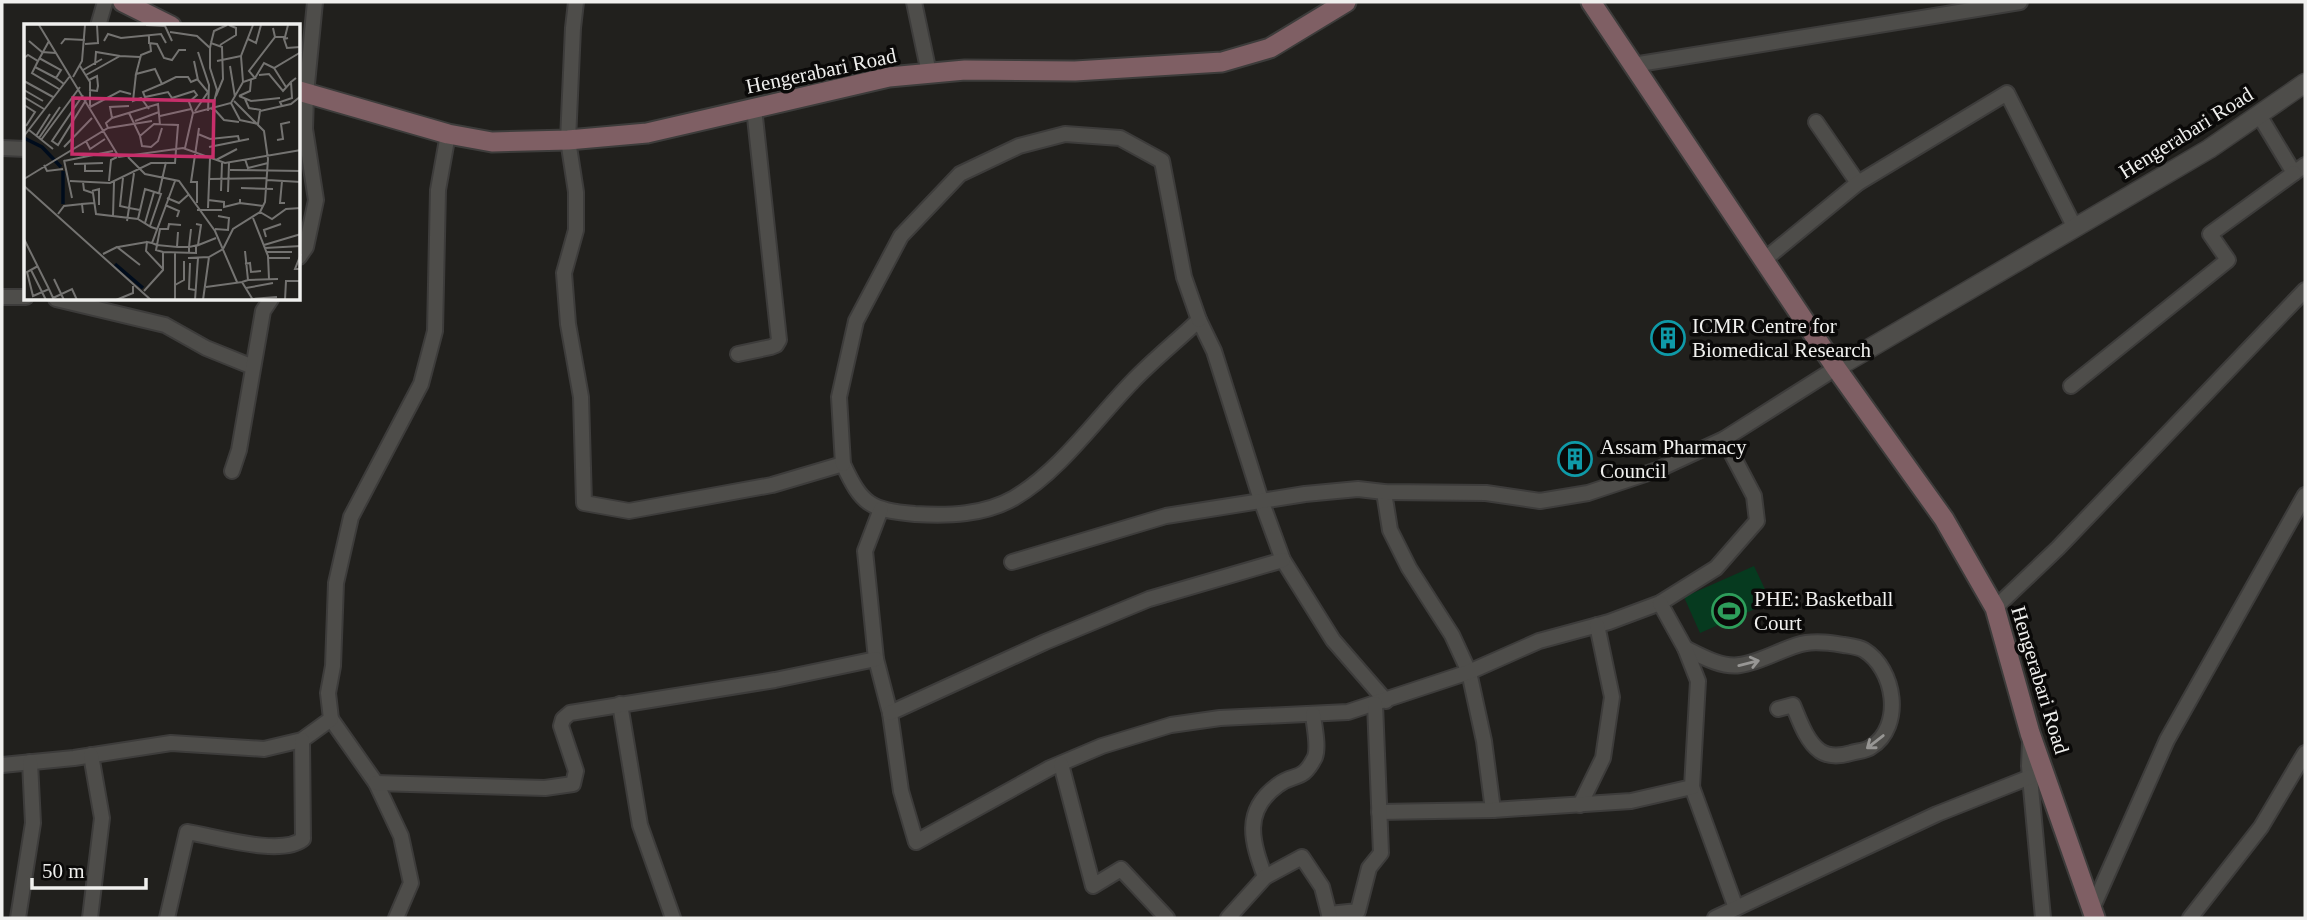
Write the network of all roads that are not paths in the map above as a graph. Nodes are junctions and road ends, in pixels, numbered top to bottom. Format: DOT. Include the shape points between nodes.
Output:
graph roads {
  1 [pos="105,2"];
  2 [pos="123,2"];
  3 [pos="315,2"];
  4 [pos="576,2"];
  5 [pos="914,2"];
  6 [pos="1346,2"];
  7 [pos="1591,2"];
  8 [pos="2021,2"];
  9 [pos="99,24"];
  10 [pos="167,24"];
  11 [pos="1633,65"];
  12 [pos="929,73"];
  13 [pos="2305,83"];
  14 [pos="302,93"];
  15 [pos="754,108"];
  16 [pos="2259,115"];
  17 [pos="1816,122"];
  18 [pos="448,134"];
  19 [pos="568,140"];
  20 [pos="2,148"];
  21 [pos="24,149"];
  22 [pos="2300,169"];
  23 [pos="1858,183"];
  24 [pos="2075,228"];
  25 [pos="301,254"];
  26 [pos="1764,260"];
  27 [pos="2305,290"];
  28 [pos="2,297"];
  29 [pos="24,297"];
  30 [pos="270,301"];
  31 [pos="75,302"];
  32 [pos="1199,320"];
  33 [pos="738,354"];
  34 [pos="253,367"];
  35 [pos="1836,368"];
  36 [pos="2071,386"];
  37 [pos="1724,439"];
  38 [pos="843,464"];
  39 [pos="232,471"];
  40 [pos="1384,492"];
  41 [pos="2305,495"];
  42 [pos="1261,500"];
  43 [pos="881,509"];
  44 [pos="1283,560"];
  45 [pos="1012,562"];
  46 [pos="1660,603"];
  47 [pos="1995,608"];
  48 [pos="1597,625"];
  49 [pos="1685,648"];
  50 [pos="876,659"];
  51 [pos="1469,671"];
  52 [pos="1380,702"];
  53 [pos="620,704"];
  54 [pos="1778,709"];
  55 [pos="890,713"];
  56 [pos="1313,714"];
  57 [pos="331,719"];
  58 [pos="2030,733"];
  59 [pos="302,740"];
  60 [pos="2305,753"];
  61 [pos="91,755"];
  62 [pos="30,762"];
  63 [pos="1061,764"];
  64 [pos="2,765"];
  65 [pos="2030,777"];
  66 [pos="376,783"];
  67 [pos="1692,788"];
  68 [pos="1580,804"];
  69 [pos="1493,810"];
  70 [pos="1379,812"];
  71 [pos="1265,877"];
  72 [pos="1736,908"];
  73 [pos="2094,914"];
  74 [pos="1329,916"];
  75 [pos="18,918"];
  76 [pos="90,918"];
  77 [pos="167,918"];
  78 [pos="396,918"];
  79 [pos="673,918"];
  80 [pos="1167,918"];
  81 [pos="1228,918"];
  82 [pos="1715,918"];
  83 [pos="2043,918"];
  84 [pos="2189,918"];
  1 -- 9 [label="street"];
  2 -- 10 [label="main road"];
  3 -- 14 [label="street"];
  4 -- 19 [label="street"];
  5 -- 12 [label="street"];
  6 -- 12 [label="main road, Hengerabari Road" via="1270,48 1223,62"];
  7 -- 11 [label="main road, Hengerabari Road"];
  8 -- 11 [label="street"];
  11 -- 26 [label="main road, Hengerabari Road"];
  12 -- 15 [label="main road, Hengerabari Road" via="889,77"];
  13 -- 16 [label="street, Hengerabari Road"];
  14 -- 18 [label="main road, Hengerabari Road"];
  14 -- 25 [label="street" via="316,200"];
  15 -- 19 [label="main road, Hengerabari Road" via="647,133"];
  15 -- 33 [label="street" via="779,340 771,348"];
  16 -- 22 [label="street"];
  16 -- 24 [label="street, Hengerabari Road"];
  17 -- 23 [label="street"];
  18 -- 19 [label="main road, Hengerabari Road" via="492,142"];
  18 -- 57 [label="street" via="438,190 435,331 421,384 351,517 335,583 328,693"];
  19 -- 38 [label="street" via="576,230 564,273 581,397 584,503 629,511 772,485"];
  20 -- 21 [label="street"];
  22 -- 36 [label="street" via="2210,234 2228,260"];
  23 -- 24 [label="street" via="2007,93"];
  23 -- 26 [label="street"];
  24 -- 35 [label="street, Hengerabari Road"];
  26 -- 35 [label="main road, Hengerabari Road"];
  27 -- 47 [label="street"];
  28 -- 29 [label="street"];
  30 -- 34 [label="street" via="263,311"];
  31 -- 34 [label="street" via="165,325"];
  32 -- 38 [label="street" via="1184,277 1162,161 1120,138 1065,134 1019,146 960,174 901,236 856,321 839,397"];
  32 -- 42 [label="street" via="1214,351"];
  32 -- 43 [label="street" via="1044,474 1013,498 971,514"];
  34 -- 39 [label="street"];
  35 -- 37 [label="street"];
  35 -- 47 [label="main road, Hengerabari Road" via="1944,519"];
  37 -- 40 [label="street" via="1657,470 1588,493 1540,501 1486,493"];
  37 -- 46 [label="street" via="1754,496 1757,521 1716,568"];
  38 -- 43 [label="street" via="865,502"];
  40 -- 42 [label="street" via="1358,489"];
  40 -- 51 [label="street" via="1390,530"];
  41 -- 73 [label="street" via="2167,740"];
  42 -- 44 [label="street"];
  42 -- 45 [label="street" via="1167,516"];
  43 -- 50 [label="street" via="866,551"];
  44 -- 52 [label="street" via="1333,640"];
  44 -- 55 [label="street" via="1149,600"];
  46 -- 48 [label="street"];
  46 -- 49 [label="street"];
  47 -- 58 [label="main road, Hengerabari Road"];
  48 -- 51 [label="street" via="1539,641"];
  48 -- 68 [label="street" via="1612,697 1603,758"];
  49 -- 54 [label="street, one-way" via="1738,666 1803,643 1854,647 1865,650 1887,675 1892,694 1885,733 1871,748 1838,756 1820,751 1793,705"];
  49 -- 67 [label="street" via="1698,681"];
  50 -- 53 [label="street"];
  50 -- 55 [label="street"];
  51 -- 52 [label="street"];
  51 -- 69 [label="street"];
  52 -- 56 [label="street" via="1348,712"];
  52 -- 70 [label="street"];
  53 -- 66 [label="street" via="570,713 563,719 561,726 576,771 573,784 545,788"];
  53 -- 79 [label="street" via="640,825"];
  55 -- 63 [label="street" via="901,791 916,842"];
  56 -- 63 [label="street" via="1171,725"];
  56 -- 71 [label="street" via="1316,754 1303,775 1279,784 1263,799 1252,823 1253,844"];
  57 -- 59 [label="street"];
  57 -- 66 [label="street"];
  58 -- 65 [label="street"];
  58 -- 73 [label="main road, Hengerabari Road"];
  59 -- 61 [label="street" via="264,749 170,743"];
  59 -- 77 [label="street" via="303,839 284,846 187,832"];
  60 -- 84 [label="street" via="2261,827"];
  61 -- 62 [label="street"];
  61 -- 76 [label="street" via="102,818"];
  62 -- 64 [label="street"];
  62 -- 75 [label="street" via="33,823"];
  63 -- 80 [label="street" via="1093,886 1121,869"];
  65 -- 72 [label="street" via="1937,814"];
  65 -- 83 [label="street"];
  66 -- 78 [label="street" via="401,836 411,883"];
  67 -- 68 [label="street" via="1631,801"];
  67 -- 72 [label="street"];
  68 -- 69 [label="street"];
  69 -- 70 [label="street"];
  70 -- 74 [label="street" via="1381,853 1368,867 1358,911"];
  71 -- 74 [label="street" via="1302,857 1322,887"];
  71 -- 81 [label="street"];
  72 -- 82 [label="street"];
}
